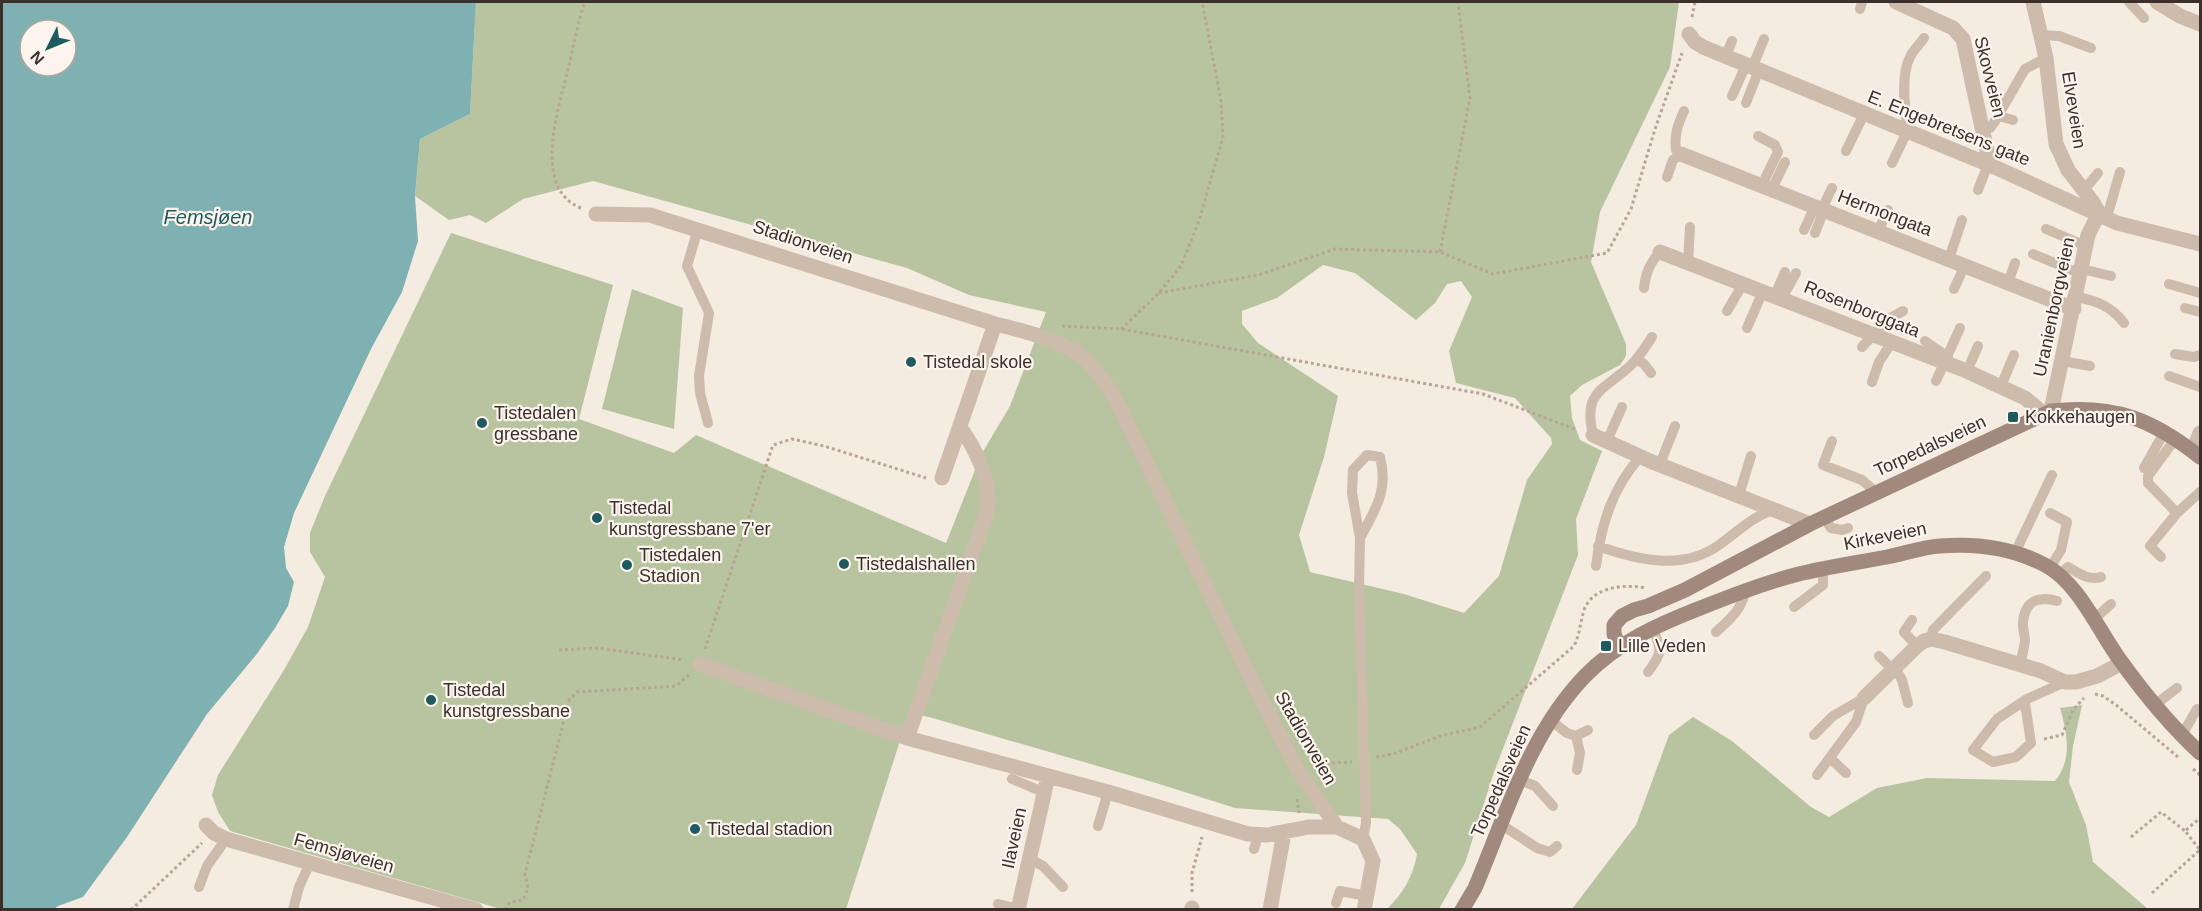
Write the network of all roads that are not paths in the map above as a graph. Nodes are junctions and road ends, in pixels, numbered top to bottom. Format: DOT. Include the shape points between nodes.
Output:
graph roads {
  1 [pos="1896,2"];
  2 [pos="2033,2"];
  3 [pos="2129,2"];
  4 [pos="2157,2"];
  5 [pos="2144,18"];
  6 [pos="2200,24"];
  7 [pos="1689,34"];
  8 [pos="2041,35"];
  9 [pos="1924,38"];
  10 [pos="1764,39"];
  11 [pos="1732,41"];
  12 [pos="2091,48"];
  13 [pos="1725,57"];
  14 [pos="2046,58"];
  15 [pos="1753,68"];
  16 [pos="1732,96"];
  17 [pos="1746,103"];
  18 [pos="1684,111"];
  19 [pos="1864,114"];
  20 [pos="1998,116"];
  21 [pos="2013,120"];
  22 [pos="1983,131"];
  23 [pos="1907,132"];
  24 [pos="1758,136"];
  25 [pos="1846,151"];
  26 [pos="1681,154"];
  27 [pos="1785,162"];
  28 [pos="1892,163"];
  29 [pos="1989,164"];
  30 [pos="2098,172"];
  31 [pos="2120,172"];
  32 [pos="1667,177"];
  33 [pos="1767,187"];
  34 [pos="1832,188"];
  35 [pos="1978,190"];
  36 [pos="2084,190"];
  37 [pos="1821,208"];
  38 [pos="1888,210"];
  39 [pos="596,214"];
  40 [pos="2103,215"];
  41 [pos="1962,220"];
  42 [pos="1690,227"];
  43 [pos="698,229"];
  44 [pos="2046,229"];
  45 [pos="1878,231"];
  46 [pos="1809,232"];
  47 [pos="2200,244"];
  48 [pos="2086,246"];
  49 [pos="1660,252"];
  50 [pos="2033,254"];
  51 [pos="1949,259"];
  52 [pos="1689,263"];
  53 [pos="2015,263"];
  54 [pos="1965,265"];
  55 [pos="1790,272"];
  56 [pos="2081,272"];
  57 [pos="2111,276"];
  58 [pos="2008,283"];
  59 [pos="1743,284"];
  60 [pos="2169,284"];
  61 [pos="1644,288"];
  62 [pos="1954,289"];
  63 [pos="2200,293"];
  64 [pos="1773,295"];
  65 [pos="2075,303"];
  66 [pos="2185,309"];
  67 [pos="1727,311"];
  68 [pos="1903,311"];
  69 [pos="2200,312"];
  70 [pos="2124,322"];
  71 [pos="995,324"];
  72 [pos="1747,328"];
  73 [pos="1960,328"];
  74 [pos="1874,335"];
  75 [pos="1652,337"];
  76 [pos="1925,341"];
  77 [pos="1892,342"];
  78 [pos="1978,346"];
  79 [pos="1862,347"];
  80 [pos="2175,354"];
  81 [pos="2014,355"];
  82 [pos="1637,359"];
  83 [pos="2198,359"];
  84 [pos="1946,360"];
  85 [pos="2062,361"];
  86 [pos="2090,366"];
  87 [pos="1967,372"];
  88 [pos="1651,373"];
  89 [pos="2169,376"];
  90 [pos="1936,381"];
  91 [pos="1872,382"];
  92 [pos="2001,386"];
  93 [pos="2200,387"];
  94 [pos="1622,407"];
  95 [pos="2048,413"];
  96 [pos="708,423"];
  97 [pos="1675,426"];
  98 [pos="960,427"];
  99 [pos="2200,433"];
  100 [pos="2171,435"];
  101 [pos="1600,438"];
  102 [pos="1832,441"];
  103 [pos="2197,454"];
  104 [pos="1641,456"];
  105 [pos="1751,456"];
  106 [pos="1659,464"];
  107 [pos="2144,468"];
  108 [pos="2052,475"];
  109 [pos="942,478"];
  110 [pos="1877,492"];
  111 [pos="2200,492"];
  112 [pos="1739,495"];
  113 [pos="1774,509"];
  114 [pos="2050,513"];
  115 [pos="2177,513"];
  116 [pos="1817,521"];
  117 [pos="1848,528"];
  118 [pos="1360,538"];
  119 [pos="1598,546"];
  120 [pos="2015,553"];
  121 [pos="2162,557"];
  122 [pos="1596,567"];
  123 [pos="1823,568"];
  124 [pos="2055,572"];
  125 [pos="1986,576"];
  126 [pos="2100,577"];
  127 [pos="1745,591"];
  128 [pos="2057,601"];
  129 [pos="2111,604"];
  130 [pos="1794,607"];
  131 [pos="1912,620"];
  132 [pos="2093,620"];
  133 [pos="1652,629"];
  134 [pos="1716,632"];
  135 [pos="1924,643"];
  136 [pos="1619,646"];
  137 [pos="1879,656"];
  138 [pos="2122,663"];
  139 [pos="700,664"];
  140 [pos="2020,664"];
  141 [pos="1894,669"];
  142 [pos="1648,672"];
  143 [pos="2065,682"];
  144 [pos="2177,688"];
  145 [pos="1864,698"];
  146 [pos="2026,699"];
  147 [pos="1908,703"];
  148 [pos="2156,704"];
  149 [pos="2197,709"];
  150 [pos="1550,720"];
  151 [pos="1588,730"];
  152 [pos="1814,735"];
  153 [pos="2182,735"];
  154 [pos="1576,736"];
  155 [pos="907,738"];
  156 [pos="2200,753"];
  157 [pos="1830,758"];
  158 [pos="1577,770"];
  159 [pos="1846,773"];
  160 [pos="1817,775"];
  161 [pos="1048,776"];
  162 [pos="1012,779"];
  163 [pos="1520,780"];
  164 [pos="1043,792"];
  165 [pos="1108,792"];
  166 [pos="1553,806"];
  167 [pos="1502,825"];
  168 [pos="1098,826"];
  169 [pos="1337,827"];
  170 [pos="216,832"];
  171 [pos="1284,833"];
  172 [pos="1364,839"];
  173 [pos="1557,846"];
  174 [pos="1030,859"];
  175 [pos="309,863"];
  176 [pos="199,887"];
  177 [pos="1063,887"];
  178 [pos="1336,903"];
  179 [pos="1365,903"];
  180 [pos="998,904"];
  181 [pos="293,909"];
  182 [pos="476,909"];
  183 [pos="1018,909"];
  184 [pos="1270,909"];
  185 [pos="1462,909"];
  1 -- 22 [label="street, Skovveien" via="1953,28 1963,39"];
  2 -- 8 [label="street, Elveveien"];
  3 -- 5 [label="lane"];
  4 -- 6 [label="street"];
  7 -- 13 [label="street, E. Engebretsens gate" via="1695,42"];
  8 -- 12 [label="lane" via="2059,36"];
  8 -- 14 [label="street, Elveveien"];
  9 -- 23 [label="lane" via="1907,66"];
  10 -- 15 [label="lane"];
  11 -- 13 [label="lane"];
  13 -- 15 [label="street, E. Engebretsens gate"];
  14 -- 20 [label="lane" via="2025,69"];
  14 -- 36 [label="street, Elveveien" via="2056,144 2068,170"];
  15 -- 16 [label="lane"];
  15 -- 17 [label="lane"];
  15 -- 19 [label="street, E. Engebretsens gate"];
  18 -- 26 [label="lane" via="1676,127 1676,150"];
  19 -- 23 [label="street, E. Engebretsens gate"];
  19 -- 25 [label="lane"];
  20 -- 21 [label="lane"];
  20 -- 22 [label="lane"];
  22 -- 29 [label="street, Skovveien"];
  23 -- 28 [label="lane"];
  23 -- 29 [label="street, E. Engebretsens gate"];
  24 -- 33 [label="lane" via="1778,152"];
  26 -- 32 [label="lane"];
  26 -- 33 [label="street, Hermongata"];
  27 -- 33 [label="lane"];
  29 -- 35 [label="lane"];
  29 -- 40 [label="street, E. Engebretsens gate"];
  30 -- 36 [label="lane"];
  31 -- 40 [label="lane"];
  33 -- 37 [label="street, Hermongata"];
  34 -- 37 [label="lane"];
  36 -- 40 [label="street, Elveveien"];
  37 -- 45 [label="street, Hermongata"];
  37 -- 46 [label="lane"];
  38 -- 45 [label="lane"];
  39 -- 43 [label="street, Stadionveien" via="650,215"];
  40 -- 47 [label="street, E. Engebretsens gate" via="2117,223"];
  40 -- 48 [label="street, Uranienborgveien" via="2088,234"];
  41 -- 51 [label="lane"];
  42 -- 52 [label="lane"];
  43 -- 71 [label="street, Stadionveien"];
  43 -- 96 [label="lane" via="687,266 710,313 699,376"];
  44 -- 48 [label="lane"];
  45 -- 51 [label="street, Hermongata"];
  48 -- 56 [label="street, Uranienborgveien"];
  49 -- 52 [label="street, Rosenborggata"];
  49 -- 61 [label="lane" via="1647,271"];
  50 -- 56 [label="lane"];
  51 -- 54 [label="street, Hermongata"];
  52 -- 59 [label="street, Rosenborggata"];
  53 -- 58 [label="lane"];
  54 -- 58 [label="street, Hermongata"];
  54 -- 62 [label="lane"];
  55 -- 64 [label="lane"];
  56 -- 57 [label="lane"];
  56 -- 65 [label="street, Uranienborgveien"];
  58 -- 65 [label="street, Hermongata"];
  59 -- 64 [label="street, Rosenborggata"];
  59 -- 67 [label="lane"];
  60 -- 63 [label="lane"];
  64 -- 72 [label="lane"];
  64 -- 74 [label="street, Rosenborggata" via="1843,315"];
  65 -- 70 [label="lane" via="2100,302"];
  65 -- 85 [label="street, Uranienborgveien"];
  66 -- 69 [label="lane"];
  68 -- 74 [label="lane" via="1883,322"];
  71 -- 98 [label="street"];
  71 -- 169 [label="street, Stadionveien" via="1033,333 1073,351 1089,362 1101,378 1117,402 1298,770"];
  73 -- 84 [label="lane"];
  74 -- 77 [label="street, Rosenborggata"];
  74 -- 79 [label="lane"];
  75 -- 82 [label="lane"];
  76 -- 84 [label="lane"];
  77 -- 84 [label="street, Rosenborggata"];
  77 -- 91 [label="lane"];
  78 -- 87 [label="lane"];
  80 -- 83 [label="lane"];
  81 -- 92 [label="lane"];
  82 -- 88 [label="lane"];
  82 -- 101 [label="lane" via="1593,397 1590,414"];
  84 -- 87 [label="street, Rosenborggata"];
  84 -- 90 [label="lane"];
  85 -- 86 [label="lane"];
  85 -- 95 [label="street, Uranienborgveien"];
  87 -- 92 [label="street, Rosenborggata"];
  89 -- 93 [label="lane"];
  92 -- 95 [label="street, Rosenborggata"];
  94 -- 101 [label="lane"];
  95 -- 100 [label="main road, Torpedalsveien" via="2107,411 2133,416"];
  95 -- 110 [label="main road, Torpedalsveien"];
  97 -- 106 [label="lane"];
  98 -- 109 [label="street"];
  98 -- 155 [label="street" via="978,454 988,505"];
  99 -- 103 [label="street"];
  100 -- 103 [label="main road, Torpedalsveien"];
  100 -- 107 [label="lane"];
  100 -- 115 [label="lane" via="2148,476 2148,483"];
  101 -- 104 [label="street"];
  102 -- 110 [label="lane" via="1823,465 1862,480"];
  104 -- 106 [label="street"];
  104 -- 119 [label="lane" via="1613,498"];
  105 -- 112 [label="lane"];
  106 -- 112 [label="street" via="1705,476"];
  108 -- 120 [label="lane"];
  110 -- 116 [label="main road, Torpedalsveien"];
  111 -- 115 [label="lane"];
  112 -- 113 [label="street"];
  113 -- 116 [label="street"];
  113 -- 119 [label="lane" via="1754,518 1700,556 1674,561 1624,555"];
  114 -- 124 [label="lane" via="2067,522"];
  115 -- 121 [label="lane" via="2150,546"];
  116 -- 117 [label="lane" via="1832,528"];
  116 -- 136 [label="main road, Torpedalsveien" via="1685,590 1622,616 1614,625"];
  118 -- 118 [label="lane" via="1352,493 1353,470 1368,455 1380,457 1384,472 1381,498"];
  118 -- 172 [label="lane"];
  119 -- 122 [label="lane"];
  120 -- 123 [label="main road, Kirkeveien" via="1985,546 1938,546"];
  120 -- 124 [label="main road, Kirkeveien"];
  123 -- 127 [label="main road, Kirkeveien"];
  123 -- 130 [label="lane" via="1823,585"];
  124 -- 126 [label="lane" via="2068,567 2086,577"];
  124 -- 132 [label="main road, Kirkeveien" via="2082,601"];
  125 -- 135 [label="lane"];
  127 -- 133 [label="main road, Kirkeveien"];
  127 -- 134 [label="lane" via="1743,604"];
  128 -- 140 [label="lane" via="2034,600 2027,609"];
  129 -- 132 [label="lane"];
  131 -- 135 [label="lane" via="1904,632"];
  132 -- 138 [label="main road, Kirkeveien"];
  133 -- 136 [label="main road, Kirkeveien"];
  133 -- 142 [label="lane" via="1660,651"];
  135 -- 140 [label="street" via="1945,642"];
  135 -- 141 [label="street"];
  136 -- 150 [label="main road, Torpedalsveien" via="1584,678"];
  137 -- 141 [label="lane"];
  138 -- 143 [label="street" via="2097,676"];
  138 -- 148 [label="main road, Kirkeveien"];
  139 -- 155 [label="street"];
  140 -- 143 [label="street"];
  141 -- 145 [label="street"];
  141 -- 147 [label="lane" via="1902,680"];
  143 -- 146 [label="lane"];
  144 -- 148 [label="lane"];
  145 -- 152 [label="lane" via="1833,716"];
  145 -- 157 [label="lane" via="1856,722"];
  146 -- 146 [label="lane" via="1997,719 1973,750 1993,762 2016,757 2031,743"];
  148 -- 153 [label="main road, Kirkeveien"];
  149 -- 153 [label="lane"];
  150 -- 154 [label="lane" via="1567,734"];
  150 -- 163 [label="main road, Torpedalsveien"];
  151 -- 154 [label="lane"];
  153 -- 156 [label="main road, Kirkeveien"];
  154 -- 158 [label="lane" via="1580,753"];
  155 -- 161 [label="street"];
  157 -- 159 [label="lane"];
  157 -- 160 [label="lane"];
  161 -- 164 [label="street, Ilaveien"];
  161 -- 165 [label="street"];
  162 -- 164 [label="lane"];
  163 -- 166 [label="lane" via="1535,786"];
  163 -- 167 [label="main road, Torpedalsveien"];
  164 -- 174 [label="street, Ilaveien"];
  165 -- 168 [label="lane"];
  165 -- 171 [label="street" via="1248,834 1257,842"];
  167 -- 173 [label="lane" via="1537,848 1550,852"];
  167 -- 185 [label="main road, Torpedalsveien"];
  169 -- 171 [label="street" via="1304,822"];
  169 -- 172 [label="street"];
  170 -- 175 [label="street, Femsjøveien"];
  170 -- 176 [label="lane"];
  171 -- 184 [label="street"];
  172 -- 179 [label="street" via="1373,861"];
  174 -- 177 [label="lane" via="1043,866"];
  174 -- 183 [label="street, Ilaveien"];
  175 -- 181 [label="lane"];
  175 -- 182 [label="street, Femsjøveien"];
  178 -- 179 [label="lane" via="1340,891"];
  180 -- 183 [label="lane"];
}
